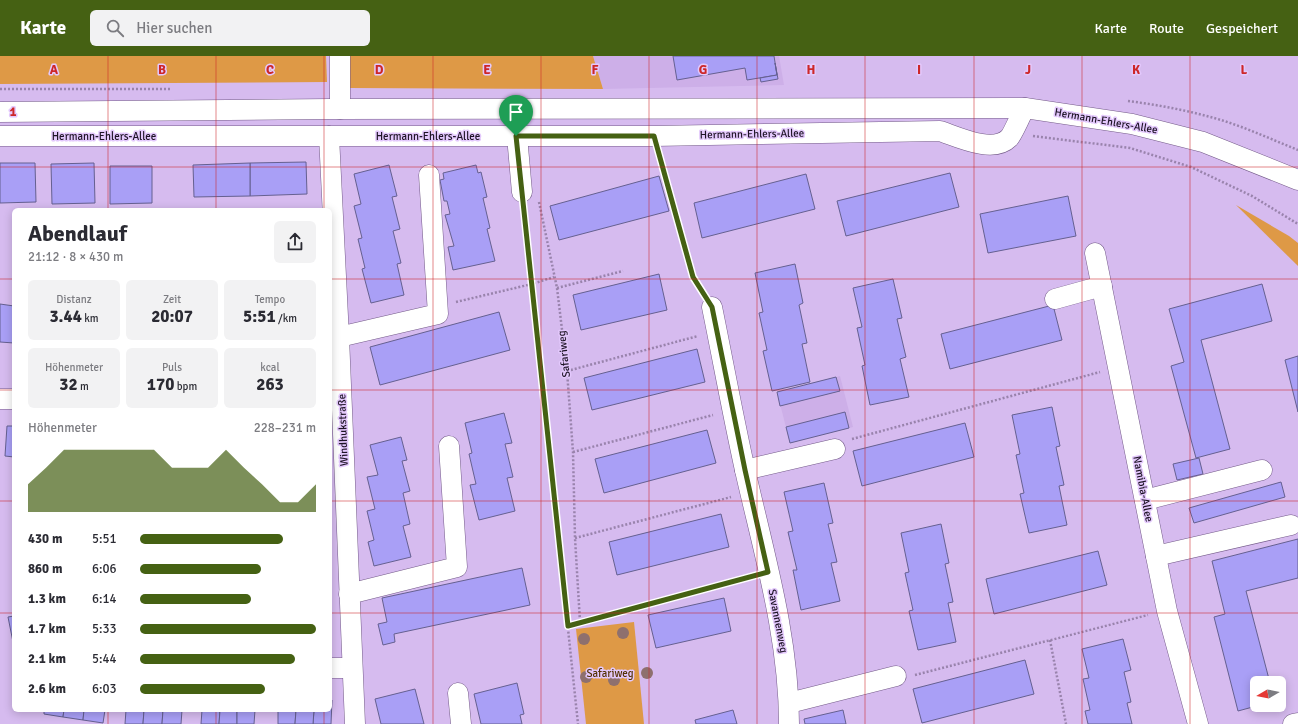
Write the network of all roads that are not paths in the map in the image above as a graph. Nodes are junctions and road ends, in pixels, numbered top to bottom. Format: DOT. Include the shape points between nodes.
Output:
graph roads {
  1 [pos="340,56"];
  2 [pos="1025,108"];
  3 [pos="340,109"];
  4 [pos="0,112"];
  5 [pos="0,136"];
  6 [pos="329,136"];
  7 [pos="516,136"];
  8 [pos="429,175"];
  9 [pos="1298,180"];
  10 [pos="530,194"];
  11 [pos="1095,253"];
  12 [pos="1102,286"];
  13 [pos="1055,300"];
  14 [pos="712,307"];
  15 [pos="339,337"];
  16 [pos="0,399"];
  17 [pos="12,399"];
  18 [pos="336,406"];
  19 [pos="449,446"];
  20 [pos="835,449"];
  21 [pos="745,470"];
  22 [pos="1262,470"];
  23 [pos="1145,500"];
  24 [pos="1291,525"];
  25 [pos="1156,556"];
  26 [pos="349,594"];
  27 [pos="332,668"];
  28 [pos="352,668"];
  29 [pos="896,676"];
  30 [pos="458,693"];
  31 [pos="789,703"];
  32 [pos="1298,722"];
  33 [pos="355,724"];
  34 [pos="461,724"];
  35 [pos="789,724"];
  36 [pos="1198,724"];
  37 [pos="1293,724"];
  1 -- 3 [label="street"];
  2 -- 3 [label="street, Hermann-Ehlers-Allee"];
  2 -- 7 [label="street, Hermann-Ehlers-Allee" via="1009,138 997,144 984,145 940,131"];
  2 -- 9 [label="street, Hermann-Ehlers-Allee" via="1132,124 1202,142"];
  3 -- 4 [label="street, Hermann-Ehlers-Allee"];
  5 -- 6 [label="street, Hermann-Ehlers-Allee"];
  6 -- 7 [label="street, Hermann-Ehlers-Allee"];
  6 -- 15 [label="street, Windhukstraße"];
  7 -- 10 [label="street"];
  8 -- 15 [label="street" via="438,314"];
  11 -- 12 [label="street, Namibia-Allee"];
  12 -- 13 [label="street"];
  12 -- 23 [label="street, Namibia-Allee"];
  14 -- 21 [label="street, Savannenweg"];
  15 -- 18 [label="street, Windhukstraße"];
  16 -- 17 [label="street"];
  18 -- 26 [label="street, Windhukstraße"];
  19 -- 26 [label="street" via="457,568"];
  20 -- 21 [label="street"];
  21 -- 31 [label="street, Savannenweg" via="781,629"];
  22 -- 23 [label="street"];
  23 -- 25 [label="street, Namibia-Allee"];
  24 -- 25 [label="street"];
  25 -- 36 [label="street, Namibia-Allee" via="1167,611"];
  26 -- 28 [label="street, Windhukstraße"];
  27 -- 28 [label="street"];
  28 -- 33 [label="street, Windhukstraße"];
  29 -- 31 [label="street"];
  30 -- 34 [label="street"];
  31 -- 35 [label="street, Savannenweg"];
  32 -- 37 [label="street"];
}
